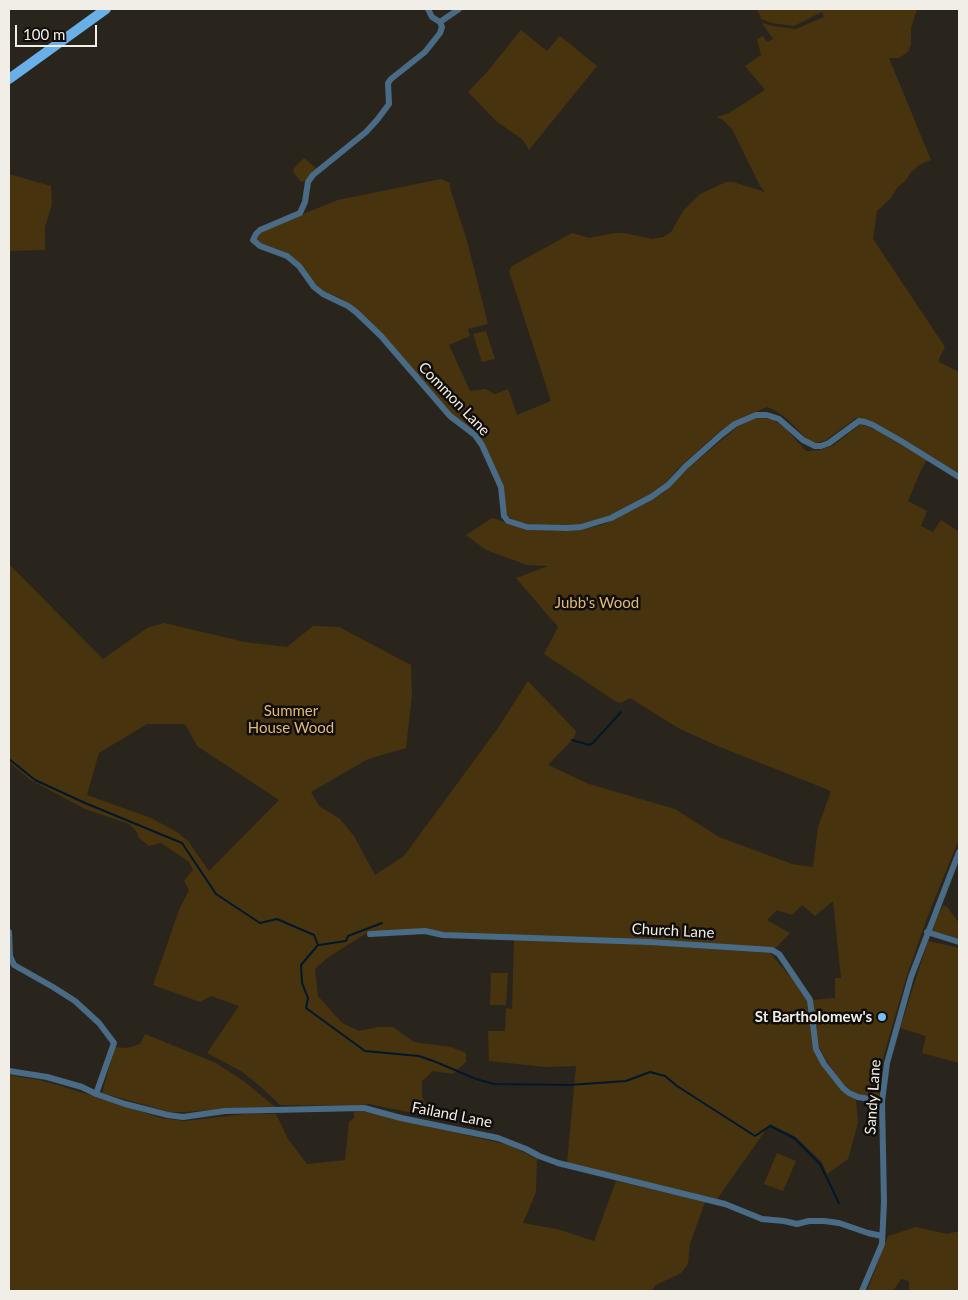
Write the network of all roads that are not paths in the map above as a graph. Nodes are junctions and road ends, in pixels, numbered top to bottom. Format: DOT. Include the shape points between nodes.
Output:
graph roads {
  1 [pos="106,9"];
  2 [pos="428,9"];
  3 [pos="459,9"];
  4 [pos="440,22"];
  5 [pos="9,78"];
  6 [pos="959,477"];
  7 [pos="959,852"];
  8 [pos="9,932"];
  9 [pos="927,932"];
  10 [pos="370,934"];
  11 [pos="959,942"];
  12 [pos="9,1071"];
  13 [pos="96,1094"];
  14 [pos="882,1101"];
  15 [pos="882,1236"];
  16 [pos="862,1291"];
  1 -- 5 [label="main road"];
  2 -- 4 [label="street"];
  3 -- 4 [label="street"];
  4 -- 6 [label="street, Common Lane" via="440,33 425,52 388,83 389,104 377,120 313,175 300,213 260,230 253,240 260,246 288,256 314,287 361,317 450,416 474,435 501,487 504,516 508,521 527,526 567,528 611,518 668,485 722,434 756,415 779,419 815,446 828,443 859,421 865,422"];
  7 -- 9 [label="street, Sandy Lane"];
  8 -- 13 [label="street" via="10,956 14,965 75,1002 99,1023 114,1043"];
  9 -- 11 [label="street"];
  9 -- 14 [label="street, Sandy Lane" via="895,1030"];
  10 -- 14 [label="street, Church Lane" via="425,931 443,935 772,950 779,954 810,1000 816,1048 824,1064 849,1093"];
  12 -- 13 [label="street, Failand Lane" via="47,1077"];
  13 -- 15 [label="street, Failand Lane" via="183,1117 224,1111 364,1108 498,1138 558,1163 725,1204 762,1219 797,1224 824,1220"];
  14 -- 15 [label="street, Sandy Lane"];
  15 -- 16 [label="street, Sandy Lane" via="878,1257"];
}
